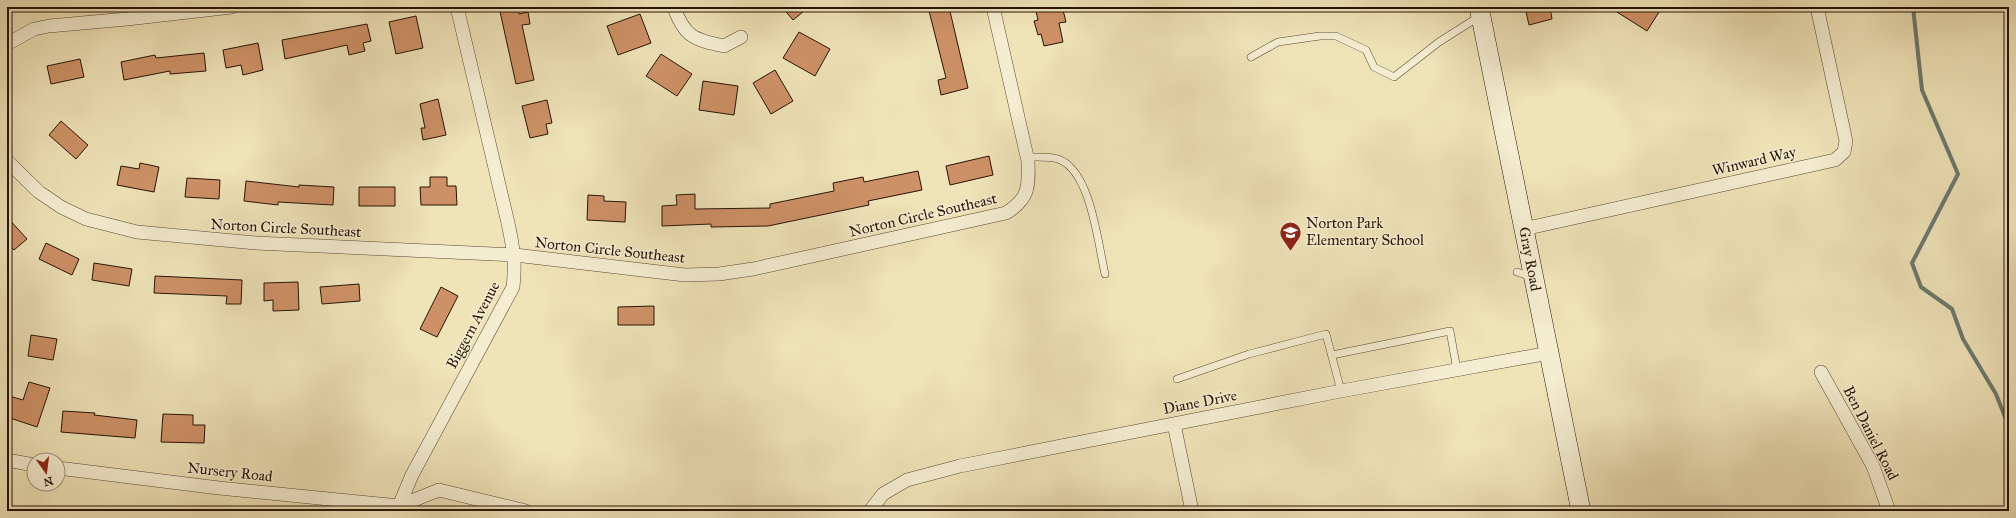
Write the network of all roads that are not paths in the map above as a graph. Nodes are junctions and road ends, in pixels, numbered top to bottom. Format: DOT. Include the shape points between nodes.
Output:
graph roads {
  1 [pos="232,7"];
  2 [pos="457,7"];
  3 [pos="674,7"];
  4 [pos="993,7"];
  5 [pos="1817,7"];
  6 [pos="1480,12"];
  7 [pos="741,37"];
  8 [pos="7,44"];
  9 [pos="1251,57"];
  10 [pos="1027,157"];
  11 [pos="7,161"];
  12 [pos="1524,229"];
  13 [pos="515,255"];
  14 [pos="1105,274"];
  15 [pos="1549,353"];
  16 [pos="1332,355"];
  17 [pos="1457,370"];
  18 [pos="1821,372"];
  19 [pos="1177,379"];
  20 [pos="1341,391"];
  21 [pos="1174,424"];
  22 [pos="7,460"];
  23 [pos="26,464"];
  24 [pos="66,469"];
  25 [pos="401,509"];
  26 [pos="526,511"];
  27 [pos="870,511"];
  28 [pos="1192,511"];
  29 [pos="1581,511"];
  30 [pos="1890,511"];
  1 -- 8 [label="street" via="49,26 34,29"];
  2 -- 13 [label="street, Biggern Avenue"];
  3 -- 7 [label="street" via="680,23 698,41 724,46"];
  4 -- 10 [label="street, Norton Circle Southeast"];
  5 -- 12 [label="street, Winward Way" via="1846,141 1844,152 1835,160"];
  6 -- 9 [label="lane" via="1394,77 1374,67 1366,50 1336,36 1278,42"];
  6 -- 12 [label="street, Gray Road"];
  10 -- 13 [label="street, Norton Circle Southeast" via="1029,177 1025,197 1006,213 753,269 685,275"];
  10 -- 14 [label="lane" via="1059,159 1071,167 1077,176 1090,205"];
  11 -- 13 [label="street, Norton Circle Southeast" via="39,192 61,207 86,219 137,232 256,243"];
  12 -- 15 [label="street, Gray Road" via="1526,275"];
  13 -- 25 [label="street, Biggern Avenue" via="513,287 415,468"];
  15 -- 17 [label="street, Diane Drive"];
  15 -- 29 [label="street, Gray Road"];
  16 -- 17 [label="lane" via="1450,331"];
  16 -- 19 [label="lane" via="1326,334 1249,354"];
  16 -- 20 [label="lane"];
  17 -- 20 [label="street, Diane Drive"];
  18 -- 30 [label="street, Ben Daniel Road" via="1873,466"];
  20 -- 21 [label="street, Diane Drive"];
  21 -- 27 [label="street, Diane Drive" via="960,466 914,478 884,494"];
  21 -- 28 [label="street"];
  22 -- 23 [label="street"];
  24 -- 25 [label="street, Nursery Road"];
  25 -- 26 [label="street" via="439,490"];
}
